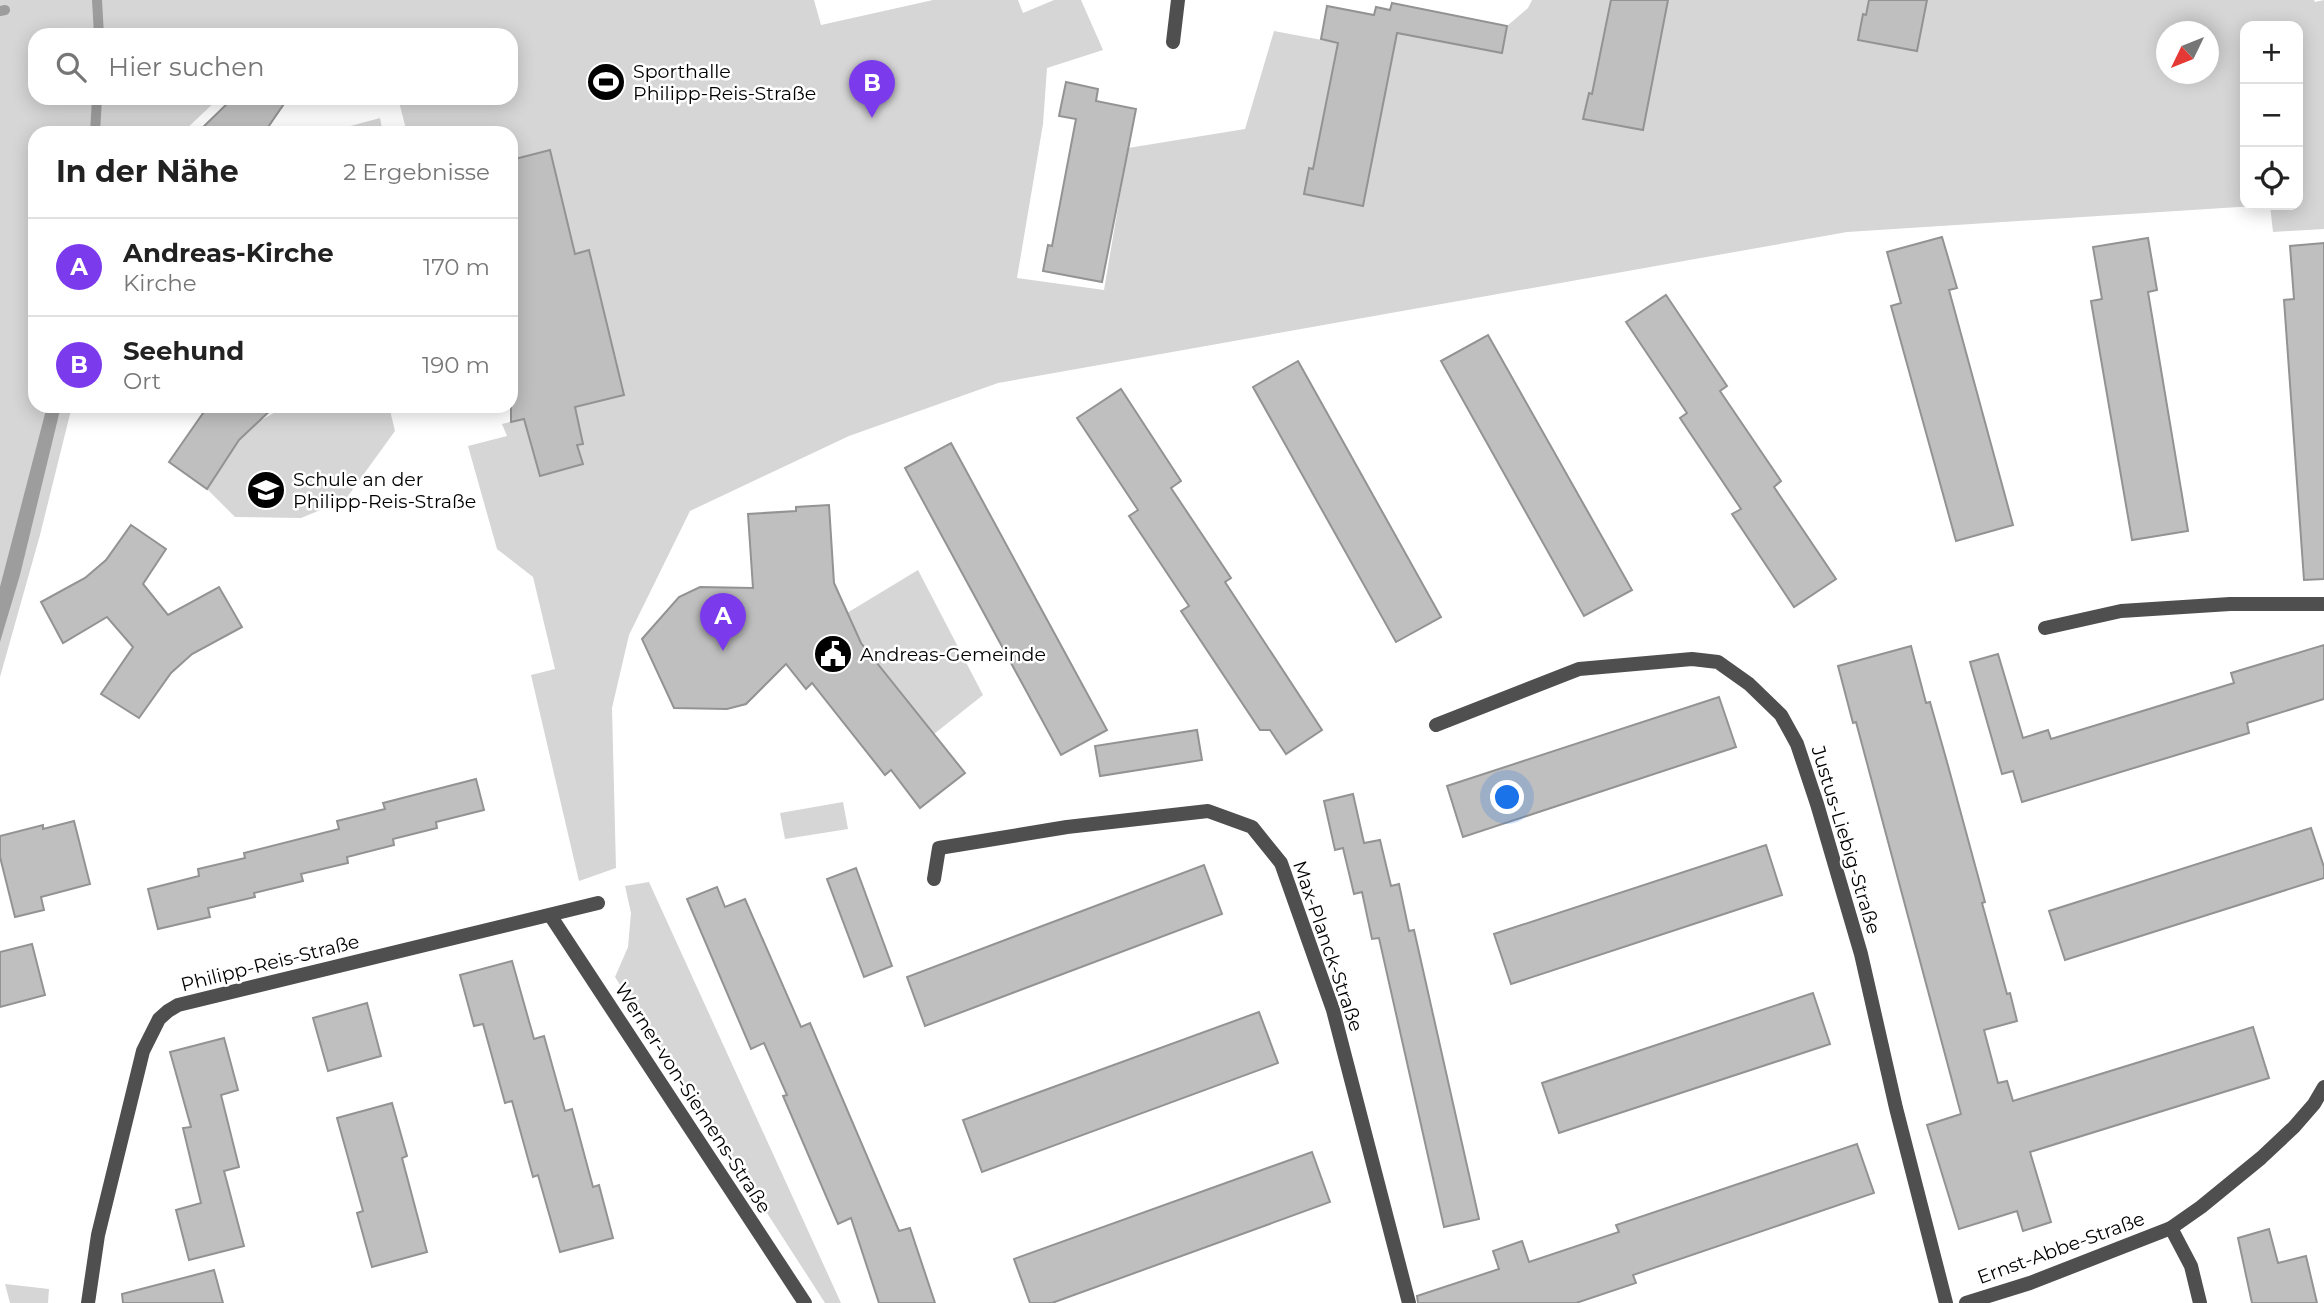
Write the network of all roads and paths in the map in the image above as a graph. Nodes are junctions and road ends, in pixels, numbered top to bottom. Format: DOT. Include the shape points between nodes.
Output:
graph roads {
  1 [pos="1178,0"];
  2 [pos="1173,42"];
  3 [pos="2324,604"];
  4 [pos="2045,628"];
  5 [pos="1436,725"];
  6 [pos="934,879"];
  7 [pos="598,903"];
  8 [pos="550,915"];
  9 [pos="2324,1087"];
  10 [pos="2171,1228"];
  11 [pos="88,1303"];
  12 [pos="804,1303"];
  13 [pos="1409,1303"];
  14 [pos="1945,1303"];
  15 [pos="1966,1303"];
  16 [pos="2200,1303"];
  1 -- 2 [label="street"];
  3 -- 4 [label="street" via="2121,611"];
  5 -- 14 [label="street, Justus-Liebig-Straße" via="1579,669 1692,659 1718,662 1780,715 1797,744 1861,954"];
  6 -- 13 [label="street, Max-Planck-Straße" via="939,848 1016,835 1208,811 1252,827 1281,863 1332,1010"];
  7 -- 8 [label="street, Philipp-Reis-Straße"];
  8 -- 11 [label="street, Philipp-Reis-Straße" via="168,1011 143,1051 97,1235"];
  8 -- 12 [label="street, Werner-von-Siemens-Straße"];
  9 -- 10 [label="street" via="2294,1127"];
  10 -- 15 [label="street, Ernst-Abbe-Straße"];
  10 -- 16 [label="street, Ernst-Abbe-Straße" via="2191,1266"];
}
